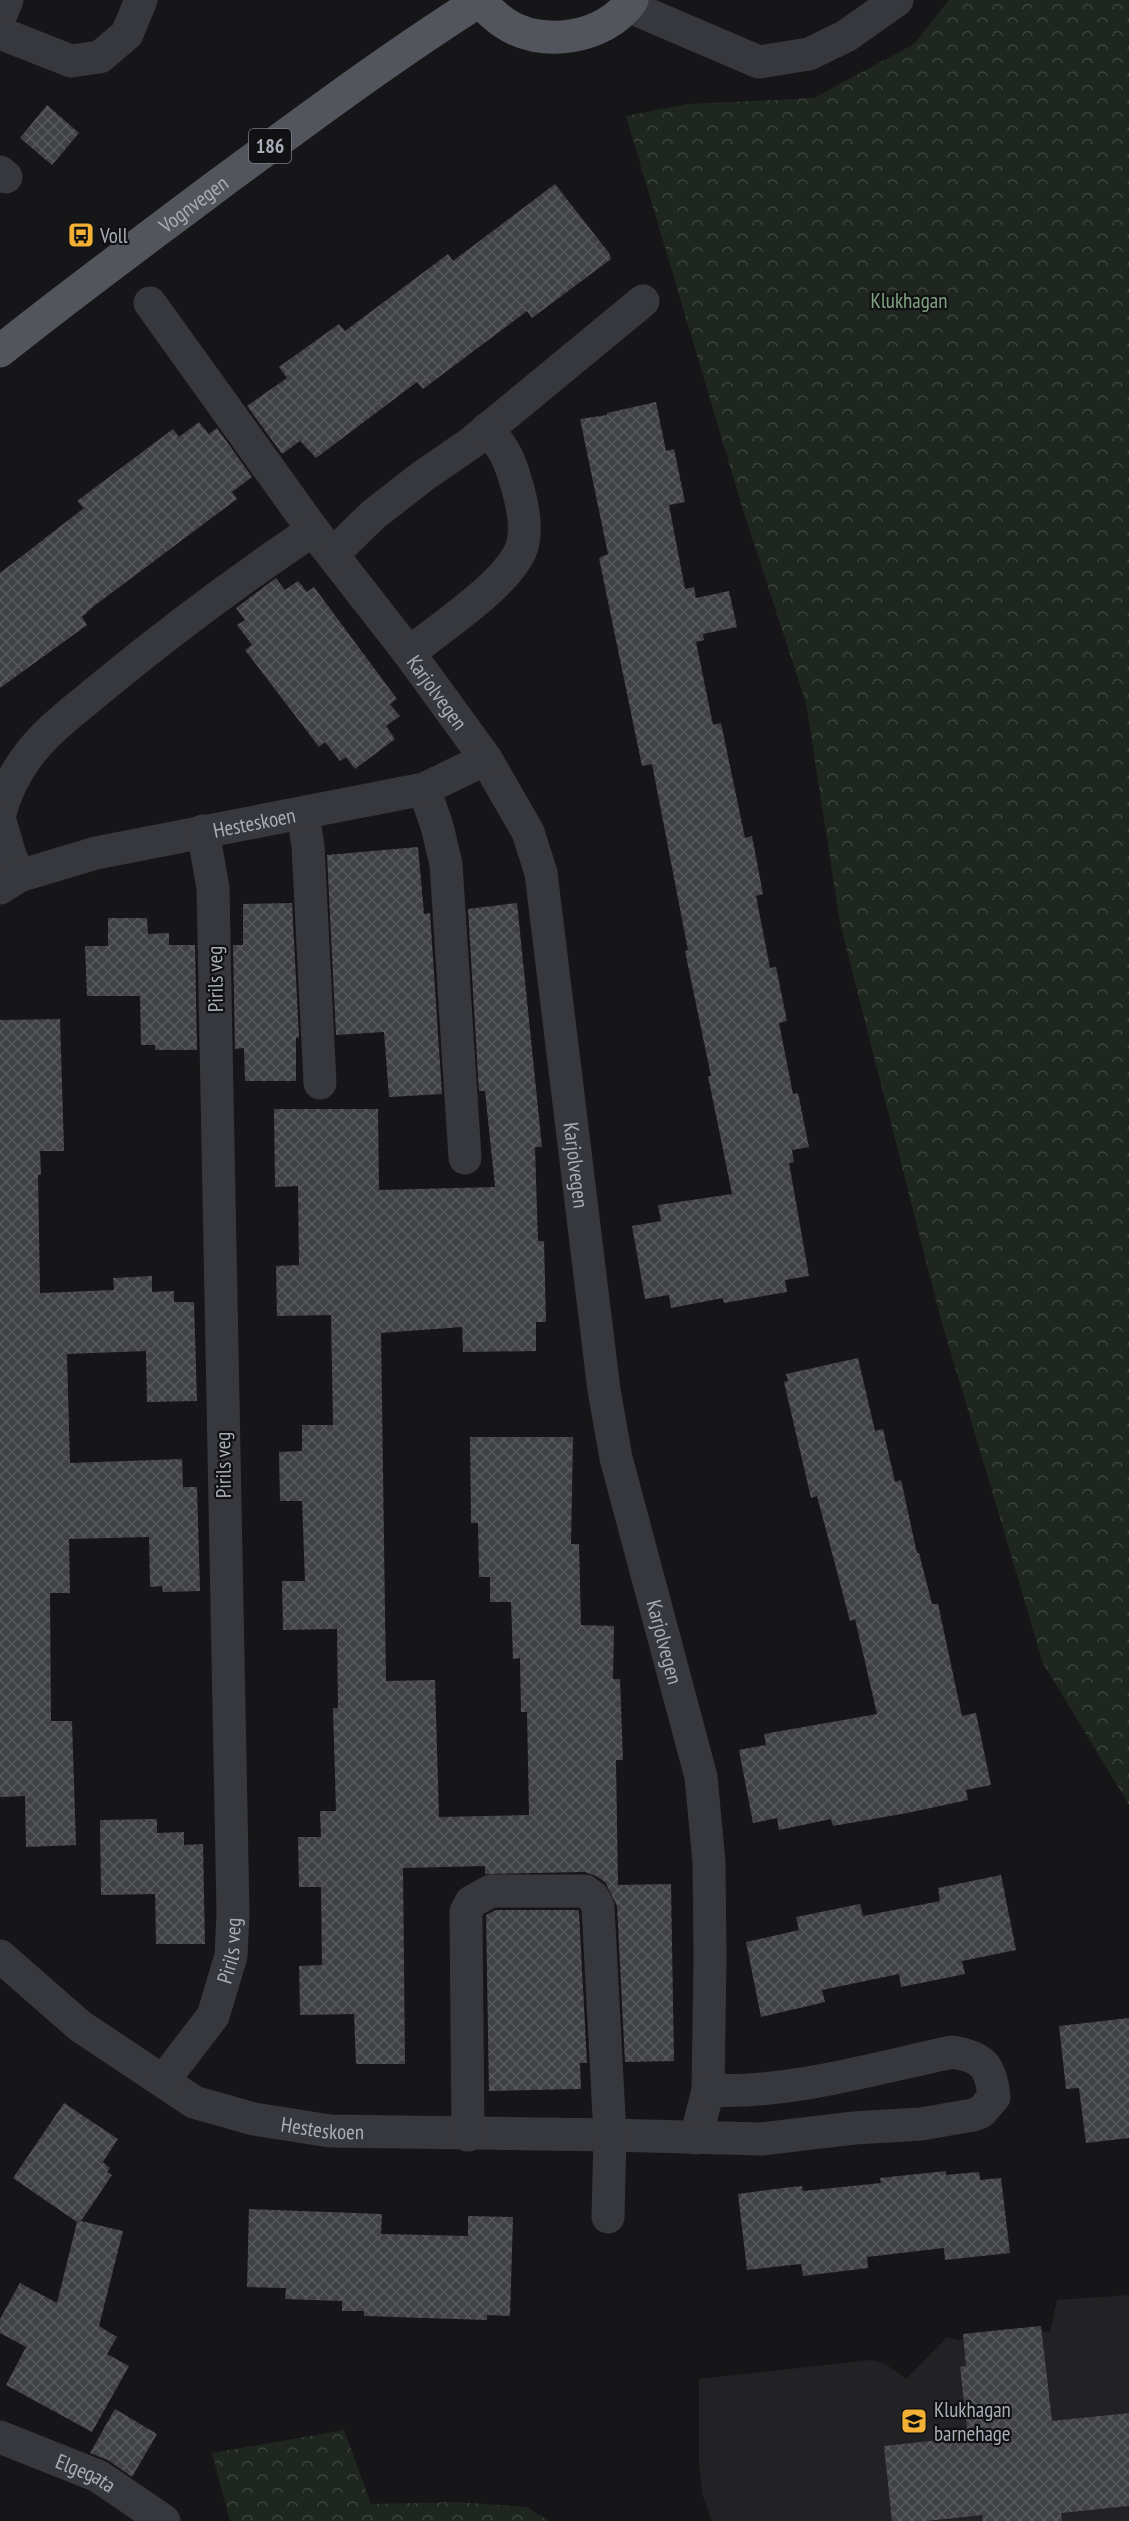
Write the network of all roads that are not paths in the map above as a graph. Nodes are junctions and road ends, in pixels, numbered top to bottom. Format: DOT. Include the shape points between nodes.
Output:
graph roads {
  1 [pos="7,0"];
  2 [pos="141,0"];
  3 [pos="478,0"];
  4 [pos="897,0"];
  5 [pos="630,3"];
  6 [pos="0,17"];
  7 [pos="0,33"];
  8 [pos="643,301"];
  9 [pos="150,303"];
  10 [pos="0,351"];
  11 [pos="487,429"];
  12 [pos="323,542"];
  13 [pos="409,653"];
  14 [pos="486,759"];
  15 [pos="424,789"];
  16 [pos="0,813"];
  17 [pos="303,814"];
  18 [pos="0,821"];
  19 [pos="203,831"];
  20 [pos="9,882"];
  21 [pos="320,1083"];
  22 [pos="465,1158"];
  23 [pos="0,1956"];
  24 [pos="163,2081"];
  25 [pos="708,2090"];
  26 [pos="468,2135"];
  27 [pos="610,2135"];
  28 [pos="696,2138"];
  29 [pos="608,2217"];
  30 [pos="0,2437"];
  31 [pos="164,2521"];
  1 -- 6 [label="street"];
  2 -- 7 [label="street" via="127,34 100,57 71,61"];
  3 -- 5 [label="main road, 186" via="504,23 535,36 569,37 601,27"];
  3 -- 10 [label="main road, Vognvegen / 186" via="313,114"];
  4 -- 5 [label="street" via="846,36 809,54 759,62"];
  8 -- 11 [label="street"];
  9 -- 12 [label="street, Karjolvegen"];
  11 -- 12 [label="street" via="373,515"];
  11 -- 13 [label="street" via="502,445 514,475 524,527 520,550 507,570 479,597"];
  12 -- 13 [label="street, Karjolvegen"];
  12 -- 16 [label="street" via="243,577 130,664 48,733 24,760"];
  13 -- 14 [label="street, Karjolvegen"];
  14 -- 15 [label="street, Hesteskoen"];
  14 -- 25 [label="street, Karjolvegen" via="528,832 541,873 614,1447 700,1777 709,1862"];
  15 -- 17 [label="street, Hesteskoen"];
  15 -- 22 [label="street" via="446,864"];
  17 -- 19 [label="street, Hesteskoen"];
  17 -- 21 [label="street"];
  18 -- 20 [label="street, Hesteskoen" via="10,855"];
  19 -- 20 [label="street, Hesteskoen" via="96,853"];
  19 -- 24 [label="street, Pirils veg" via="213,888 233,1913 231,1956 213,2016"];
  23 -- 24 [label="street, Hesteskoen" via="80,2026"];
  24 -- 26 [label="street, Hesteskoen" via="194,2102 254,2120 330,2131"];
  25 -- 28 [label="street, Karjolvegen"];
  25 -- 28 [label="street, Hesteskoen" via="732,2092 819,2080 952,2052 972,2055 980,2061 993,2082 994,2097 973,2115 921,2124 761,2139"];
  26 -- 27 [label="street, Hesteskoen"];
  26 -- 27 [label="street" via="466,1912 471,1902 490,1891 573,1889 585,1891 598,1907"];
  27 -- 28 [label="street, Hesteskoen"];
  27 -- 29 [label="street"];
  30 -- 31 [label="street, Elgegata" via="98,2476"];
}
